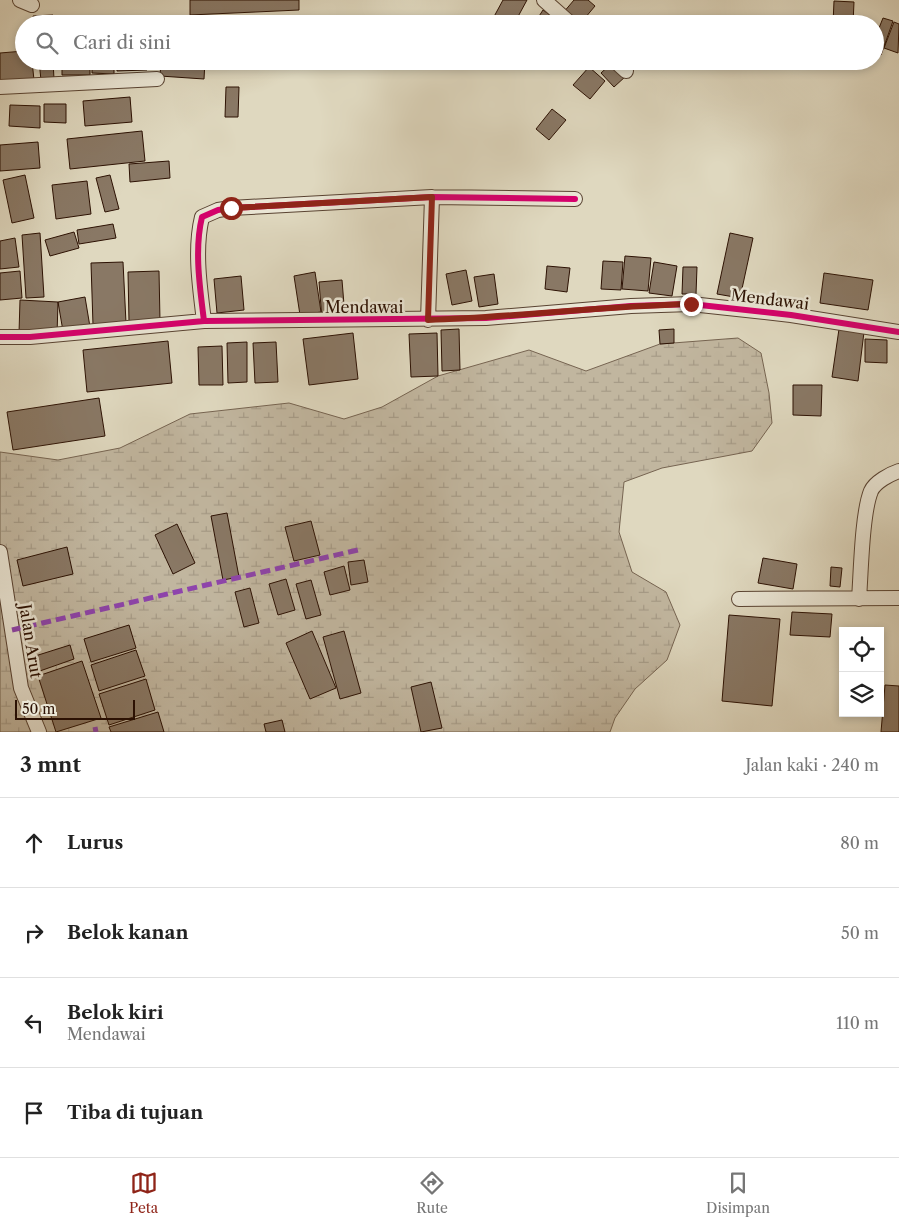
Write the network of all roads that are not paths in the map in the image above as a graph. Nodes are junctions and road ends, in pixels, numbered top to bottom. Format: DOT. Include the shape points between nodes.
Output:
graph roads {
  1 [pos="544,0"];
  2 [pos="562,15"];
  3 [pos="157,79"];
  4 [pos="0,87"];
  5 [pos="432,197"];
  6 [pos="575,199"];
  7 [pos="428,320"];
  8 [pos="204,321"];
  9 [pos="899,332"];
  10 [pos="4,338"];
  11 [pos="899,471"];
  12 [pos="0,552"];
  13 [pos="859,598"];
  14 [pos="899,598"];
  15 [pos="739,599"];
  16 [pos="39,732"];
  1 -- 2 [label="street"];
  3 -- 4 [label="street"];
  5 -- 6 [label="street"];
  5 -- 7 [label="street"];
  5 -- 8 [label="street" via="231,208 207,213 201,223 199,279"];
  7 -- 8 [label="street, Mendawai"];
  7 -- 9 [label="street, Mendawai" via="691,304"];
  8 -- 10 [label="street, Mendawai"];
  11 -- 13 [label="street" via="872,489 867,508"];
  12 -- 16 [label="street, Jalan Arut" via="21,688"];
  13 -- 14 [label="street"];
  13 -- 15 [label="street"];
}
